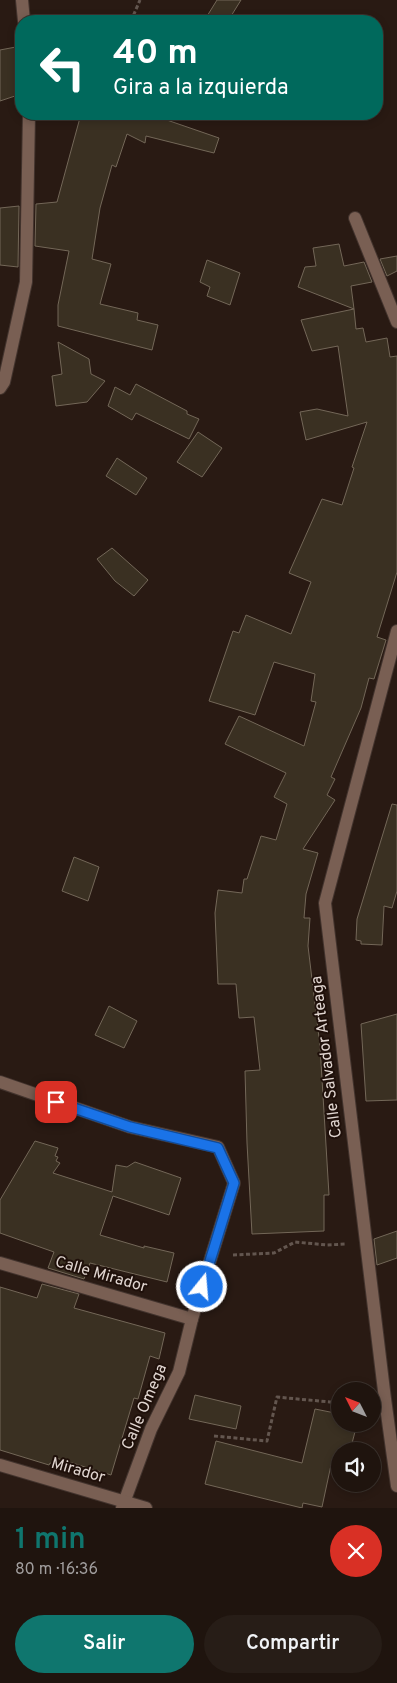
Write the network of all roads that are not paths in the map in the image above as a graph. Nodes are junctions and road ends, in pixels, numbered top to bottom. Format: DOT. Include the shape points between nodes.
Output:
graph roads {
  1 [pos="22,0"];
  2 [pos="23,15"];
  3 [pos="29,120"];
  4 [pos="355,218"];
  5 [pos="397,322"];
  6 [pos="0,388"];
  7 [pos="397,631"];
  8 [pos="0,1082"];
  9 [pos="0,1263"];
  10 [pos="192,1319"];
  11 [pos="0,1465"];
  12 [pos="397,1486"];
  13 [pos="123,1505"];
  14 [pos="146,1508"];
  1 -- 2 [label="street"];
  3 -- 6 [label="street" via="26,282"];
  4 -- 5 [label="street"];
  7 -- 12 [label="street, Calle Salvador Arteaga" via="325,902"];
  8 -- 10 [label="street, Calle Omega" via="130,1127 218,1148 234,1183"];
  9 -- 10 [label="street, Calle Mirador"];
  10 -- 13 [label="street, Calle Omega" via="180,1372 151,1429"];
  11 -- 13 [label="street, Mirador"];
  13 -- 14 [label="street, Mirador"];
}
